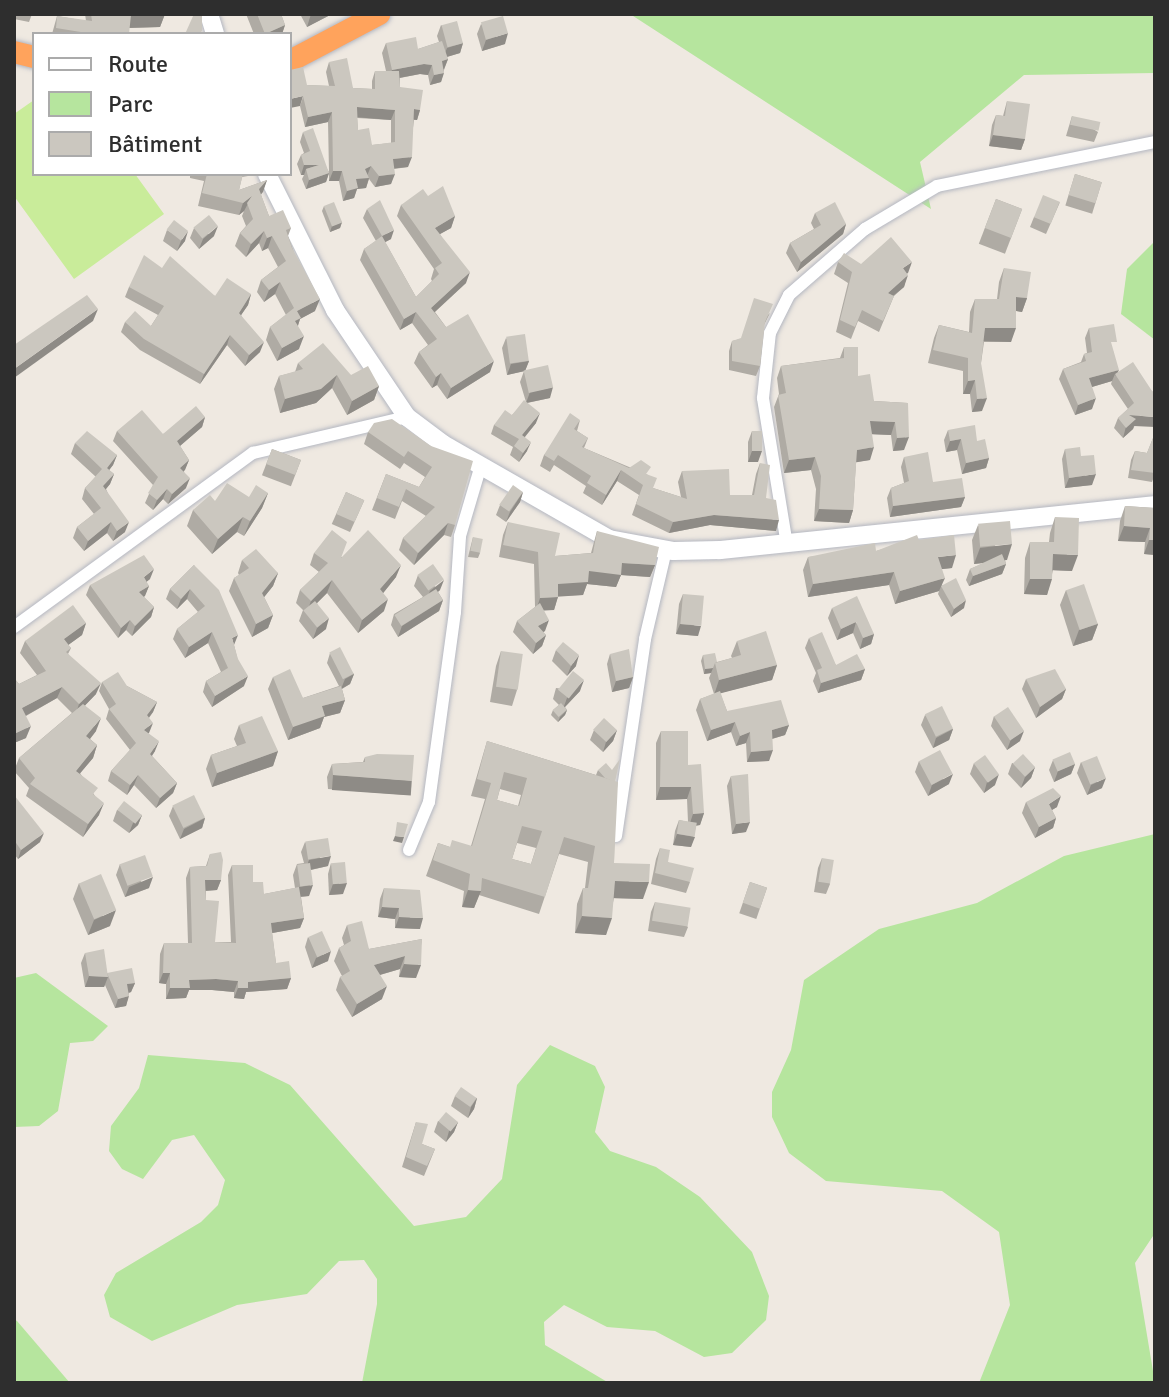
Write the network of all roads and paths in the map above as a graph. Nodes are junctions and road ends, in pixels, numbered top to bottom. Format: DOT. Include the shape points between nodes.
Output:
graph roads {
  1 [pos="379,14"];
  2 [pos="292,60"];
  3 [pos="1155,142"];
  4 [pos="268,176"];
  5 [pos="407,417"];
  6 [pos="481,465"];
  7 [pos="1155,505"];
  8 [pos="787,545"];
  9 [pos="666,550"];
  10 [pos="14,627"];
  11 [pos="616,836"];
  12 [pos="409,850"];
  1 -- 2 [label="highway"];
  3 -- 8 [label="street" via="937,186 865,229 789,295 770,333 763,398"];
  4 -- 5 [label="street" via="335,310"];
  5 -- 6 [label="street"];
  5 -- 10 [label="street" via="253,453"];
  6 -- 9 [label="street" via="578,525 609,539"];
  6 -- 12 [label="street" via="460,536 429,802"];
  7 -- 8 [label="street"];
  8 -- 9 [label="street"];
  9 -- 11 [label="street" via="645,639"];
}
